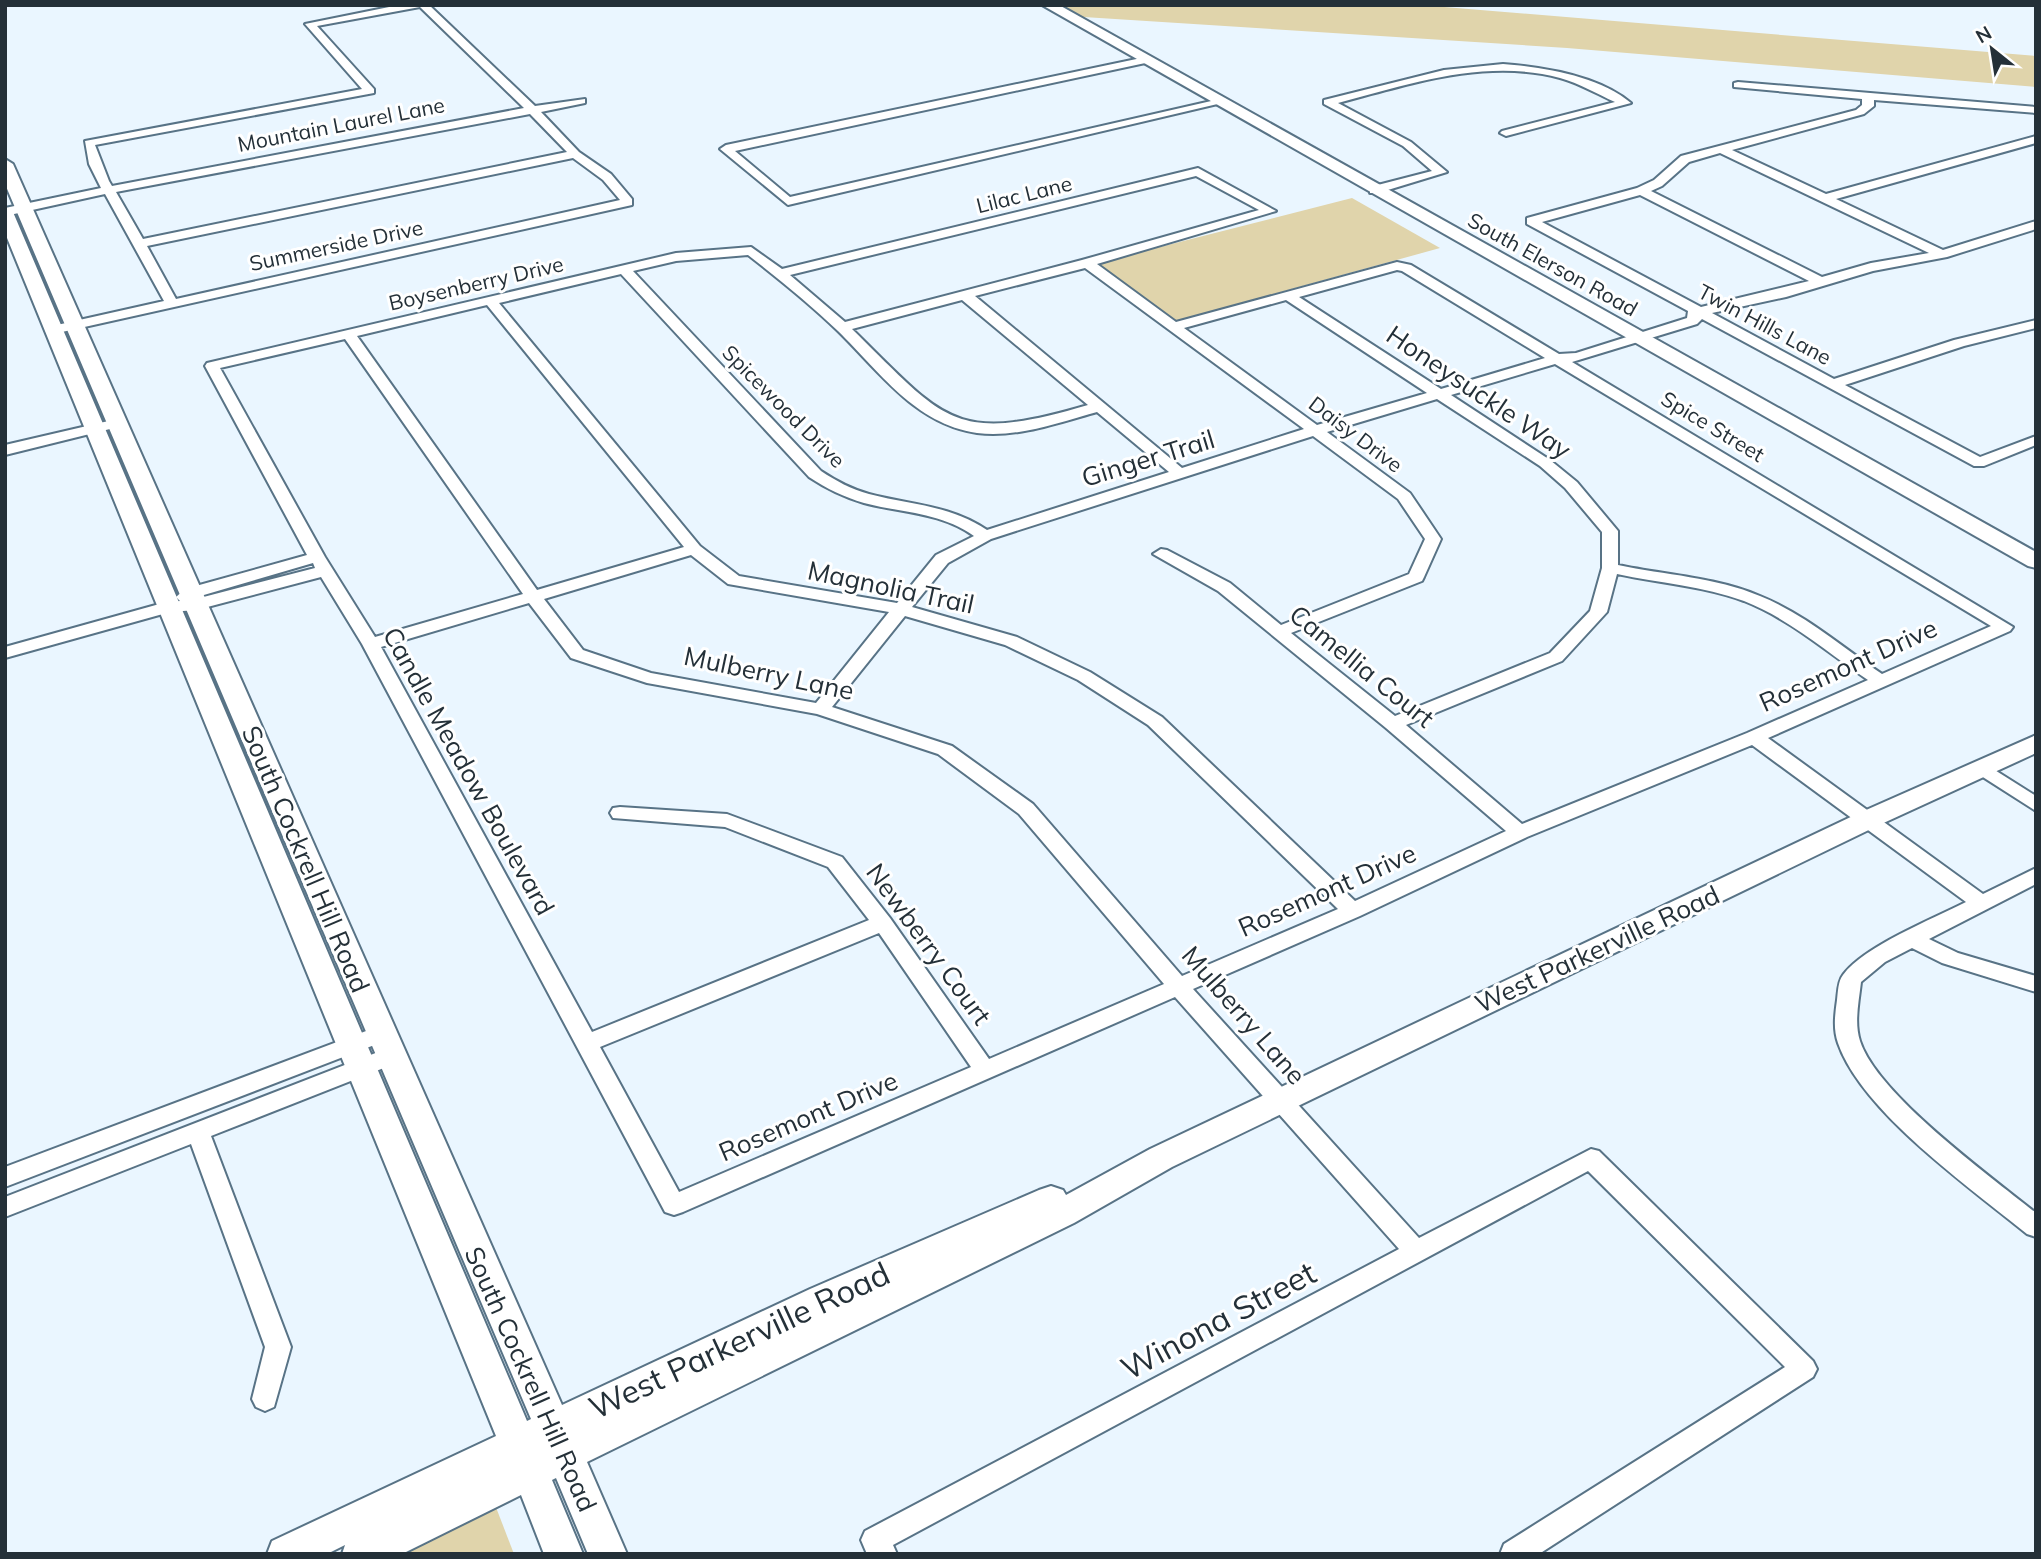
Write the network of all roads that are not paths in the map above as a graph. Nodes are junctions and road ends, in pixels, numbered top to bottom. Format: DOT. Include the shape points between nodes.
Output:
graph roads {
  1 [pos="417,5"];
  2 [pos="423,5"];
  3 [pos="1049,5"];
  4 [pos="1146,60"];
  5 [pos="1738,85"];
  6 [pos="1868,96"];
  7 [pos="581,101"];
  8 [pos="1220,102"];
  9 [pos="533,110"];
  10 [pos="2036,110"];
  11 [pos="1506,133"];
  12 [pos="2036,139"];
  13 [pos="1720,149"];
  14 [pos="575,154"];
  15 [pos="5,164"];
  16 [pos="1374,190"];
  17 [pos="1641,191"];
  18 [pos="109,192"];
  19 [pos="1823,199"];
  20 [pos="24,208"];
  21 [pos="5,212"];
  22 [pos="2036,225"];
  23 [pos="138,244"];
  24 [pos="751,251"];
  25 [pos="1942,254"];
  26 [pos="1087,263"];
  27 [pos="624,269"];
  28 [pos="780,272"];
  29 [pos="1819,281"];
  30 [pos="1286,294"];
  31 [pos="965,295"];
  32 [pos="491,301"];
  33 [pos="172,303"];
  34 [pos="1700,313"];
  35 [pos="2036,324"];
  36 [pos="75,325"];
  37 [pos="842,327"];
  38 [pos="1172,327"];
  39 [pos="53,330"];
  40 [pos="349,334"];
  41 [pos="1632,334"];
  42 [pos="1559,358"];
  43 [pos="212,366"];
  44 [pos="1833,384"];
  45 [pos="1439,394"];
  46 [pos="1101,406"];
  47 [pos="117,423"];
  48 [pos="94,428"];
  49 [pos="1317,430"];
  50 [pos="2036,440"];
  51 [pos="5,450"];
  52 [pos="1180,474"];
  53 [pos="985,536"];
  54 [pos="694,549"];
  55 [pos="1161,554"];
  56 [pos="2036,561"];
  57 [pos="321,563"];
  58 [pos="1611,568"];
  59 [pos="533,596"];
  60 [pos="185,602"];
  61 [pos="899,610"];
  62 [pos="2004,627"];
  63 [pos="1278,632"];
  64 [pos="371,644"];
  65 [pos="5,653"];
  66 [pos="1882,682"];
  67 [pos="820,709"];
  68 [pos="1393,724"];
  69 [pos="1754,737"];
  70 [pos="2036,743"];
  71 [pos="1982,768"];
  72 [pos="2036,805"];
  73 [pos="284,807"];
  74 [pos="620,813"];
  75 [pos="256,816"];
  76 [pos="1867,820"];
  77 [pos="1520,832"];
  78 [pos="2036,875"];
  79 [pos="1980,902"];
  80 [pos="1353,911"];
  81 [pos="883,923"];
  82 [pos="1911,939"];
  83 [pos="2036,984"];
  84 [pos="1178,986"];
  85 [pos="587,1043"];
  86 [pos="371,1051"];
  87 [pos="985,1070"];
  88 [pos="1279,1100"];
  89 [pos="198,1132"];
  90 [pos="5,1177"];
  91 [pos="674,1205"];
  92 [pos="5,1207"];
  93 [pos="2036,1227"];
  94 [pos="1417,1252"];
  95 [pos="265,1399"];
  96 [pos="558,1441"];
  97 [pos="523,1458"];
  98 [pos="879,1547"];
  99 [pos="286,1554"];
  100 [pos="361,1554"];
  101 [pos="564,1554"];
  102 [pos="608,1554"];
  103 [pos="1514,1554"];
  1 -- 18 [label="street" via="310,24 369,91 89,143 94,167"];
  2 -- 9 [label="street"];
  3 -- 4 [label="main road, South Elerson Road"];
  4 -- 8 [label="main road, South Elerson Road"];
  4 -- 8 [label="street" via="726,149 788,201"];
  5 -- 6 [label="street"];
  6 -- 10 [label="street"];
  6 -- 13 [label="street" via="1868,106 1860,112"];
  7 -- 9 [label="street, Mountain Laurel Lane"];
  8 -- 16 [label="main road, South Elerson Road"];
  9 -- 14 [label="street"];
  9 -- 18 [label="street, Mountain Laurel Lane"];
  11 -- 16 [label="street" via="1625,103 1560,75 1521,68 1466,70 1328,102 1407,144 1441,172"];
  12 -- 19 [label="street"];
  13 -- 17 [label="street" via="1685,159 1658,183"];
  13 -- 19 [label="street"];
  14 -- 23 [label="street"];
  14 -- 33 [label="street, Summerside Drive" via="607,177 628,202"];
  15 -- 20 [label="main road, South Cockrell Hill Road"];
  16 -- 41 [label="main road, South Elerson Road"];
  17 -- 29 [label="street"];
  17 -- 34 [label="street, Twin Hills Lane" via="1531,221"];
  18 -- 20 [label="street, Mountain Laurel Lane"];
  18 -- 23 [label="street"];
  19 -- 25 [label="street"];
  20 -- 21 [label="street, Mountain Laurel Lane"];
  20 -- 36 [label="main road, South Cockrell Hill Road"];
  21 -- 39 [label="main road, South Cockrell Hill Road"];
  22 -- 25 [label="street, Ginger Trail"];
  23 -- 33 [label="street"];
  24 -- 27 [label="street, Boysenberry Drive" via="676,257"];
  24 -- 28 [label="street"];
  25 -- 29 [label="street, Ginger Trail"];
  26 -- 28 [label="street, Lilac Lane" via="1270,211 1198,172"];
  26 -- 31 [label="street"];
  26 -- 38 [label="street, Daisy Drive"];
  27 -- 32 [label="street, Boysenberry Drive"];
  27 -- 53 [label="street, Spicewood Drive" via="815,474 858,497 959,519"];
  28 -- 37 [label="street"];
  29 -- 34 [label="street, Ginger Trail"];
  30 -- 38 [label="street"];
  30 -- 42 [label="street, Spice Street" via="1397,266 1406,268"];
  30 -- 45 [label="street, Honeysuckle Way"];
  31 -- 37 [label="street"];
  31 -- 46 [label="street"];
  32 -- 40 [label="street, Boysenberry Drive"];
  32 -- 54 [label="street, Magnolia Trail"];
  33 -- 36 [label="street, Summerside Drive"];
  34 -- 41 [label="street, Ginger Trail" via="1692,321"];
  34 -- 44 [label="street, Twin Hills Lane"];
  35 -- 44 [label="street" via="1949,345"];
  36 -- 39 [label="street, Summerside Drive"];
  36 -- 47 [label="main road, South Cockrell Hill Road"];
  37 -- 46 [label="street" via="924,407 945,421 973,428 1014,429"];
  38 -- 49 [label="street, Daisy Drive"];
  39 -- 48 [label="main road, South Cockrell Hill Road"];
  40 -- 43 [label="street, Boysenberry Drive"];
  40 -- 59 [label="street, Mulberry Lane"];
  41 -- 42 [label="street, Ginger Trail" via="1577,357"];
  41 -- 56 [label="main road, South Elerson Road"];
  42 -- 45 [label="street, Ginger Trail"];
  42 -- 62 [label="street, Spice Street"];
  43 -- 57 [label="street, Candle Meadow Boulevard"];
  44 -- 50 [label="street, Twin Hills Lane" via="1979,463"];
  45 -- 49 [label="street, Ginger Trail"];
  45 -- 58 [label="street, Honeysuckle Way" via="1571,485 1610,531"];
  46 -- 52 [label="street"];
  47 -- 48 [label="street"];
  47 -- 60 [label="main road, South Cockrell Hill Road"];
  48 -- 51 [label="street"];
  48 -- 60 [label="main road, South Cockrell Hill Road"];
  49 -- 52 [label="street, Ginger Trail"];
  49 -- 63 [label="street, Daisy Drive" via="1405,496 1433,539 1416,577"];
  52 -- 53 [label="street, Ginger Trail"];
  53 -- 61 [label="street, Ginger Trail" via="942,559"];
  54 -- 59 [label="street"];
  54 -- 61 [label="street, Magnolia Trail" via="734,580"];
  55 -- 63 [label="street, Camellia Court" via="1224,587"];
  57 -- 60 [label="street"];
  57 -- 64 [label="street, Candle Meadow Boulevard"];
  58 -- 66 [label="street" via="1693,581 1770,607"];
  58 -- 68 [label="street, Honeysuckle Way" via="1598,612 1556,657"];
  59 -- 64 [label="street"];
  59 -- 67 [label="street, Mulberry Lane" via="577,654 647,678"];
  60 -- 65 [label="street"];
  60 -- 73 [label="main road, South Cockrell Hill Road"];
  60 -- 75 [label="main road, South Cockrell Hill Road"];
  61 -- 67 [label="street, Ginger Trail"];
  61 -- 80 [label="street, Magnolia Trail" via="1011,641 1084,676 1155,721"];
  62 -- 66 [label="street, Rosemont Drive"];
  63 -- 68 [label="street, Camellia Court"];
  64 -- 85 [label="street, Candle Meadow Boulevard"];
  66 -- 69 [label="street, Rosemont Drive"];
  67 -- 84 [label="street, Mulberry Lane" via="945,750 1026,809"];
  68 -- 77 [label="street, Camellia Court"];
  69 -- 76 [label="street"];
  69 -- 77 [label="street, Rosemont Drive"];
  70 -- 71 [label="main road, West Parkerville Road"];
  71 -- 72 [label="street"];
  71 -- 76 [label="main road, West Parkerville Road"];
  73 -- 75 [label="main road"];
  73 -- 86 [label="main road, South Cockrell Hill Road"];
  74 -- 81 [label="street, Newberry Court" via="727,821 835,862"];
  75 -- 86 [label="main road, South Cockrell Hill Road"];
  76 -- 79 [label="street"];
  76 -- 88 [label="main road, West Parkerville Road"];
  77 -- 80 [label="street, Rosemont Drive"];
  78 -- 79 [label="street"];
  79 -- 82 [label="street"];
  80 -- 84 [label="street, Rosemont Drive"];
  81 -- 85 [label="street"];
  81 -- 87 [label="street, Newberry Court"];
  82 -- 83 [label="street" via="1950,958"];
  82 -- 93 [label="street" via="1877,957 1851,979 1846,1010 1850,1044 1870,1078 1894,1105"];
  84 -- 87 [label="street, Rosemont Drive"];
  84 -- 88 [label="street, Mulberry Lane"];
  85 -- 91 [label="street, Candle Meadow Boulevard"];
  86 -- 89 [label="street"];
  86 -- 90 [label="street"];
  86 -- 96 [label="main road, South Cockrell Hill Road"];
  86 -- 97 [label="main road, South Cockrell Hill Road"];
  87 -- 91 [label="street, Rosemont Drive"];
  88 -- 94 [label="street, Mulberry Lane"];
  88 -- 96 [label="main road, West Parkerville Road" via="1062,1213"];
  89 -- 92 [label="street"];
  89 -- 95 [label="street" via="278,1347"];
  94 -- 98 [label="street, Winona Street"];
  94 -- 103 [label="street, Winona Street" via="1591,1158 1804,1369"];
  96 -- 97 [label="main road, West Parkerville Road"];
  96 -- 102 [label="main road, South Cockrell Hill Road"];
  97 -- 99 [label="main road, West Parkerville Road"];
  97 -- 100 [label="main road, West Parkerville Road"];
  97 -- 101 [label="main road, South Cockrell Hill Road"];
}
